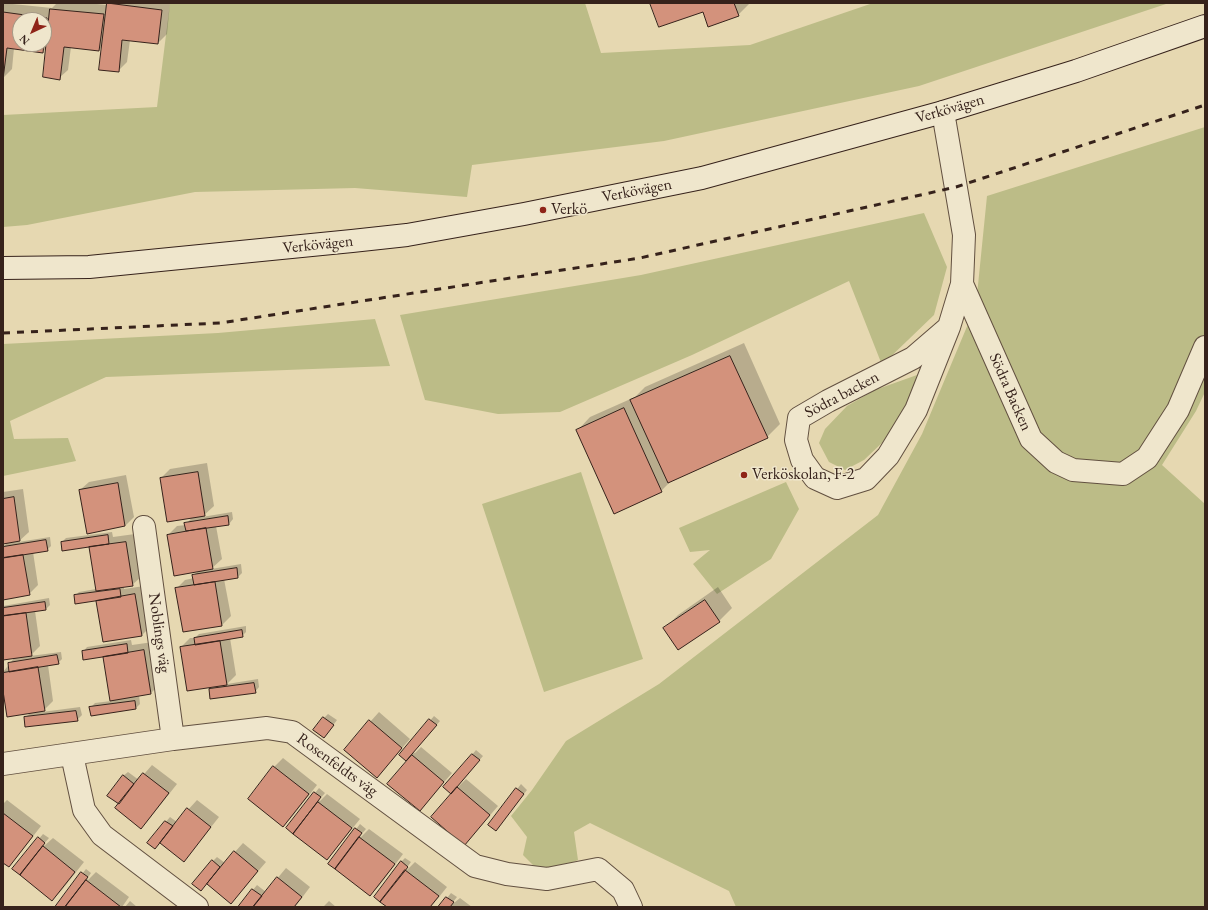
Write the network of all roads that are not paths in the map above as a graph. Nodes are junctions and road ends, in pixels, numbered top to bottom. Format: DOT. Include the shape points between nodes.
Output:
graph roads {
  1 [pos="1205,26"];
  2 [pos="943,112"];
  3 [pos="3,268"];
  4 [pos="962,284"];
  5 [pos="949,327"];
  6 [pos="1205,347"];
  7 [pos="144,528"];
  8 [pos="173,739"];
  9 [pos="72,755"];
  10 [pos="3,764"];
  11 [pos="197,907"];
  12 [pos="631,907"];
  1 -- 2 [label="street, Verkövägen" via="1076,71"];
  2 -- 3 [label="street, Verkövägen" via="702,178 407,235 89,266"];
  2 -- 4 [label="street, Södra backen" via="964,234"];
  4 -- 5 [label="street, Södra backen"];
  4 -- 6 [label="street, Södra Backen" via="1031,439 1056,462 1073,470 1123,474 1147,458 1178,410"];
  5 -- 5 [label="street, Södra backen" via="913,358 799,418 796,440 802,460 815,478 837,488 866,479 888,456 916,410"];
  7 -- 8 [label="street, Noblings väg"];
  8 -- 9 [label="street, Rosenfeldts väg"];
  8 -- 12 [label="street, Rosenfeldts väg" via="267,728 292,732 475,866 507,874 547,879 598,869 624,890"];
  9 -- 10 [label="street, Rosenfeldts väg"];
  9 -- 11 [label="street" via="84,810 102,835"];
}
